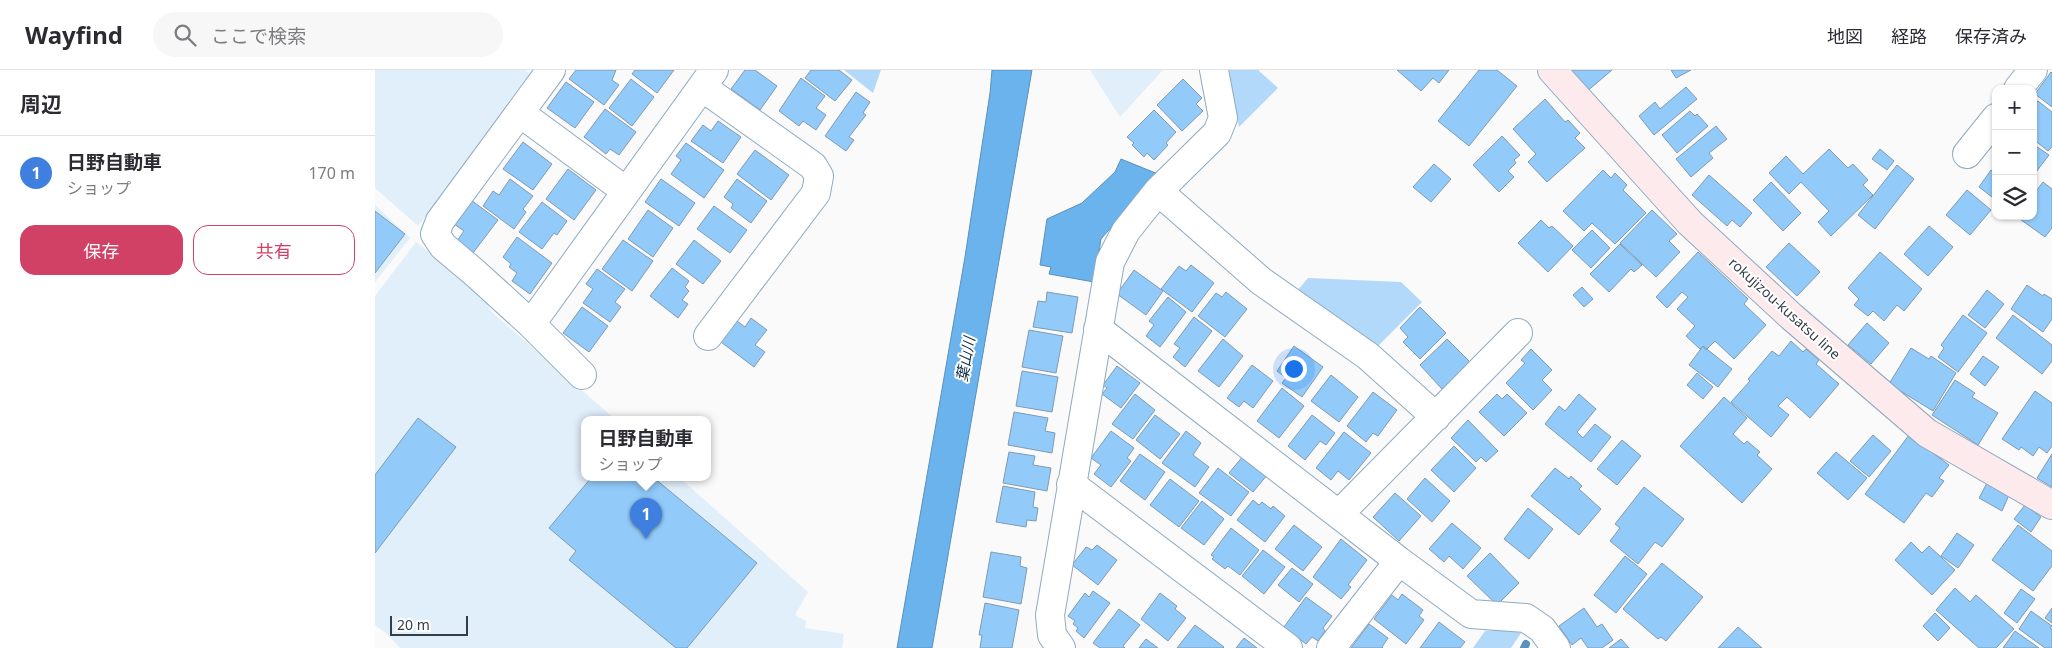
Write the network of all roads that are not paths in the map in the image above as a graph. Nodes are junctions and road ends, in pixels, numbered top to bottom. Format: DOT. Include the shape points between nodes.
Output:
graph roads {
  1 [pos="551,70"];
  2 [pos="1214,70"];
  3 [pos="1552,70"];
  4 [pos="2033,70"];
  5 [pos="708,78"];
  6 [pos="2021,85"];
  7 [pos="519,113"];
  8 [pos="1992,123"];
  9 [pos="1967,154"];
  10 [pos="626,191"];
  11 [pos="1158,191"];
  12 [pos="531,324"];
  13 [pos="1098,329"];
  14 [pos="1518,333"];
  15 [pos="708,336"];
  16 [pos="582,375"];
  17 [pos="1437,417"];
  18 [pos="1071,484"];
  19 [pos="2052,506"];
  20 [pos="1339,514"];
  21 [pos="1399,561"];
  22 [pos="1061,648"];
  23 [pos="1288,648"];
  24 [pos="1331,648"];
  25 [pos="1556,648"];
  1 -- 7 [label="street"];
  2 -- 11 [label="street" via="1223,118 1217,133"];
  3 -- 19 [label="main road, rokujizou-kusatsu line" via="1690,223 1792,317 1927,433"];
  4 -- 6 [label="street"];
  5 -- 10 [label="street"];
  5 -- 15 [label="street" via="813,166 819,176 816,193"];
  7 -- 10 [label="street"];
  7 -- 12 [label="street" via="440,221 435,234 443,246"];
  8 -- 9 [label="street"];
  10 -- 12 [label="street"];
  11 -- 13 [label="street" via="1126,231 1110,262"];
  11 -- 17 [label="street" via="1261,281 1368,356"];
  12 -- 16 [label="street"];
  13 -- 18 [label="street"];
  13 -- 20 [label="street"];
  14 -- 17 [label="street"];
  17 -- 20 [label="street"];
  18 -- 22 [label="street" via="1050,616 1052,636"];
  18 -- 23 [label="street"];
  20 -- 21 [label="street"];
  21 -- 24 [label="street"];
  21 -- 25 [label="street" via="1471,614 1526,618 1542,629"];
}
